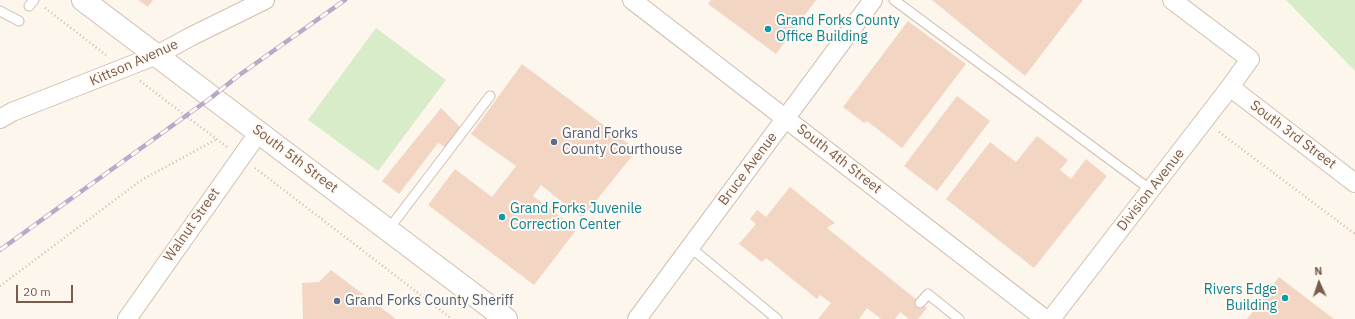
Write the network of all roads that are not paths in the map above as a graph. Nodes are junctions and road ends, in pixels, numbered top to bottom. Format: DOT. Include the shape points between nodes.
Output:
graph roads {
  1 [pos="83,0"];
  2 [pos="632,0"];
  3 [pos="873,0"];
  4 [pos="894,0"];
  5 [pos="1172,0"];
  6 [pos="260,1"];
  7 [pos="0,11"];
  8 [pos="19,21"];
  9 [pos="157,55"];
  10 [pos="1230,87"];
  11 [pos="490,96"];
  12 [pos="786,118"];
  13 [pos="0,120"];
  14 [pos="259,132"];
  15 [pos="1355,182"];
  16 [pos="1151,190"];
  17 [pos="388,230"];
  18 [pos="690,247"];
  19 [pos="920,302"];
  20 [pos="126,319"];
  21 [pos="506,319"];
  22 [pos="637,319"];
  23 [pos="777,319"];
  24 [pos="959,319"];
  25 [pos="1045,319"];
  26 [pos="1051,319"];
  1 -- 9 [label="street, South 5th Street"];
  2 -- 12 [label="street, South 4th Street"];
  3 -- 12 [label="street, Bruce Avenue"];
  4 -- 16 [label="lane"];
  5 -- 10 [label="street, Division Avenue" via="1250,59"];
  6 -- 9 [label="street, Kittson Avenue"];
  7 -- 8 [label="lane"];
  9 -- 13 [label="street, Kittson Avenue" via="12,112"];
  9 -- 14 [label="street, South 5th Street"];
  10 -- 15 [label="street, South 3rd Street"];
  10 -- 16 [label="street, Division Avenue"];
  11 -- 17 [label="lane"];
  12 -- 18 [label="street, Bruce Avenue"];
  12 -- 25 [label="street, South 4th Street"];
  14 -- 17 [label="street, South 5th Street"];
  14 -- 20 [label="street, Walnut Street"];
  16 -- 26 [label="street, Division Avenue"];
  17 -- 21 [label="street, South 5th Street"];
  18 -- 22 [label="street, Bruce Avenue"];
  18 -- 23 [label="lane"];
  19 -- 24 [label="lane" via="928,294"];
}
